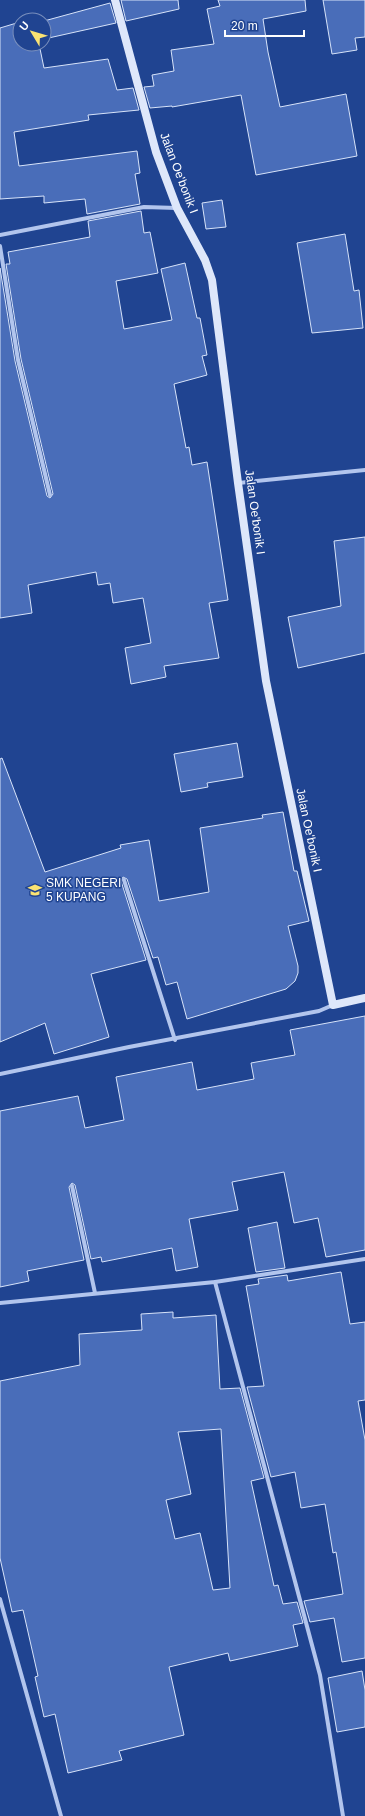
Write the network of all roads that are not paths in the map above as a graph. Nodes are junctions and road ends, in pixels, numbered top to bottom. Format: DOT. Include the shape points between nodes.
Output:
graph roads {
  1 [pos="114,0"];
  2 [pos="177,208"];
  3 [pos="0,235"];
  4 [pos="0,246"];
  5 [pos="365,470"];
  6 [pos="238,484"];
  7 [pos="50,495"];
  8 [pos="124,880"];
  9 [pos="365,998"];
  10 [pos="333,1005"];
  11 [pos="175,1040"];
  12 [pos="0,1074"];
  13 [pos="72,1186"];
  14 [pos="365,1259"];
  15 [pos="215,1282"];
  16 [pos="95,1293"];
  17 [pos="0,1303"];
  18 [pos="0,1599"];
  19 [pos="61,1816"];
  20 [pos="343,1816"];
  1 -- 2 [label="street, Jalan Oe'bonik I" via="156,152"];
  2 -- 3 [label="street" via="144,207"];
  2 -- 6 [label="street, Jalan Oe'bonik I" via="205,260 212,280"];
  4 -- 7 [label="street" via="18,360"];
  5 -- 6 [label="street"];
  6 -- 10 [label="street, Jalan Oe'bonik I" via="266,681"];
  8 -- 11 [label="street"];
  9 -- 10 [label="street"];
  10 -- 11 [label="street" via="319,1011"];
  11 -- 12 [label="street"];
  13 -- 16 [label="street"];
  14 -- 15 [label="street"];
  15 -- 16 [label="street"];
  15 -- 20 [label="street" via="320,1675"];
  16 -- 17 [label="street"];
  18 -- 19 [label="street"];
}
